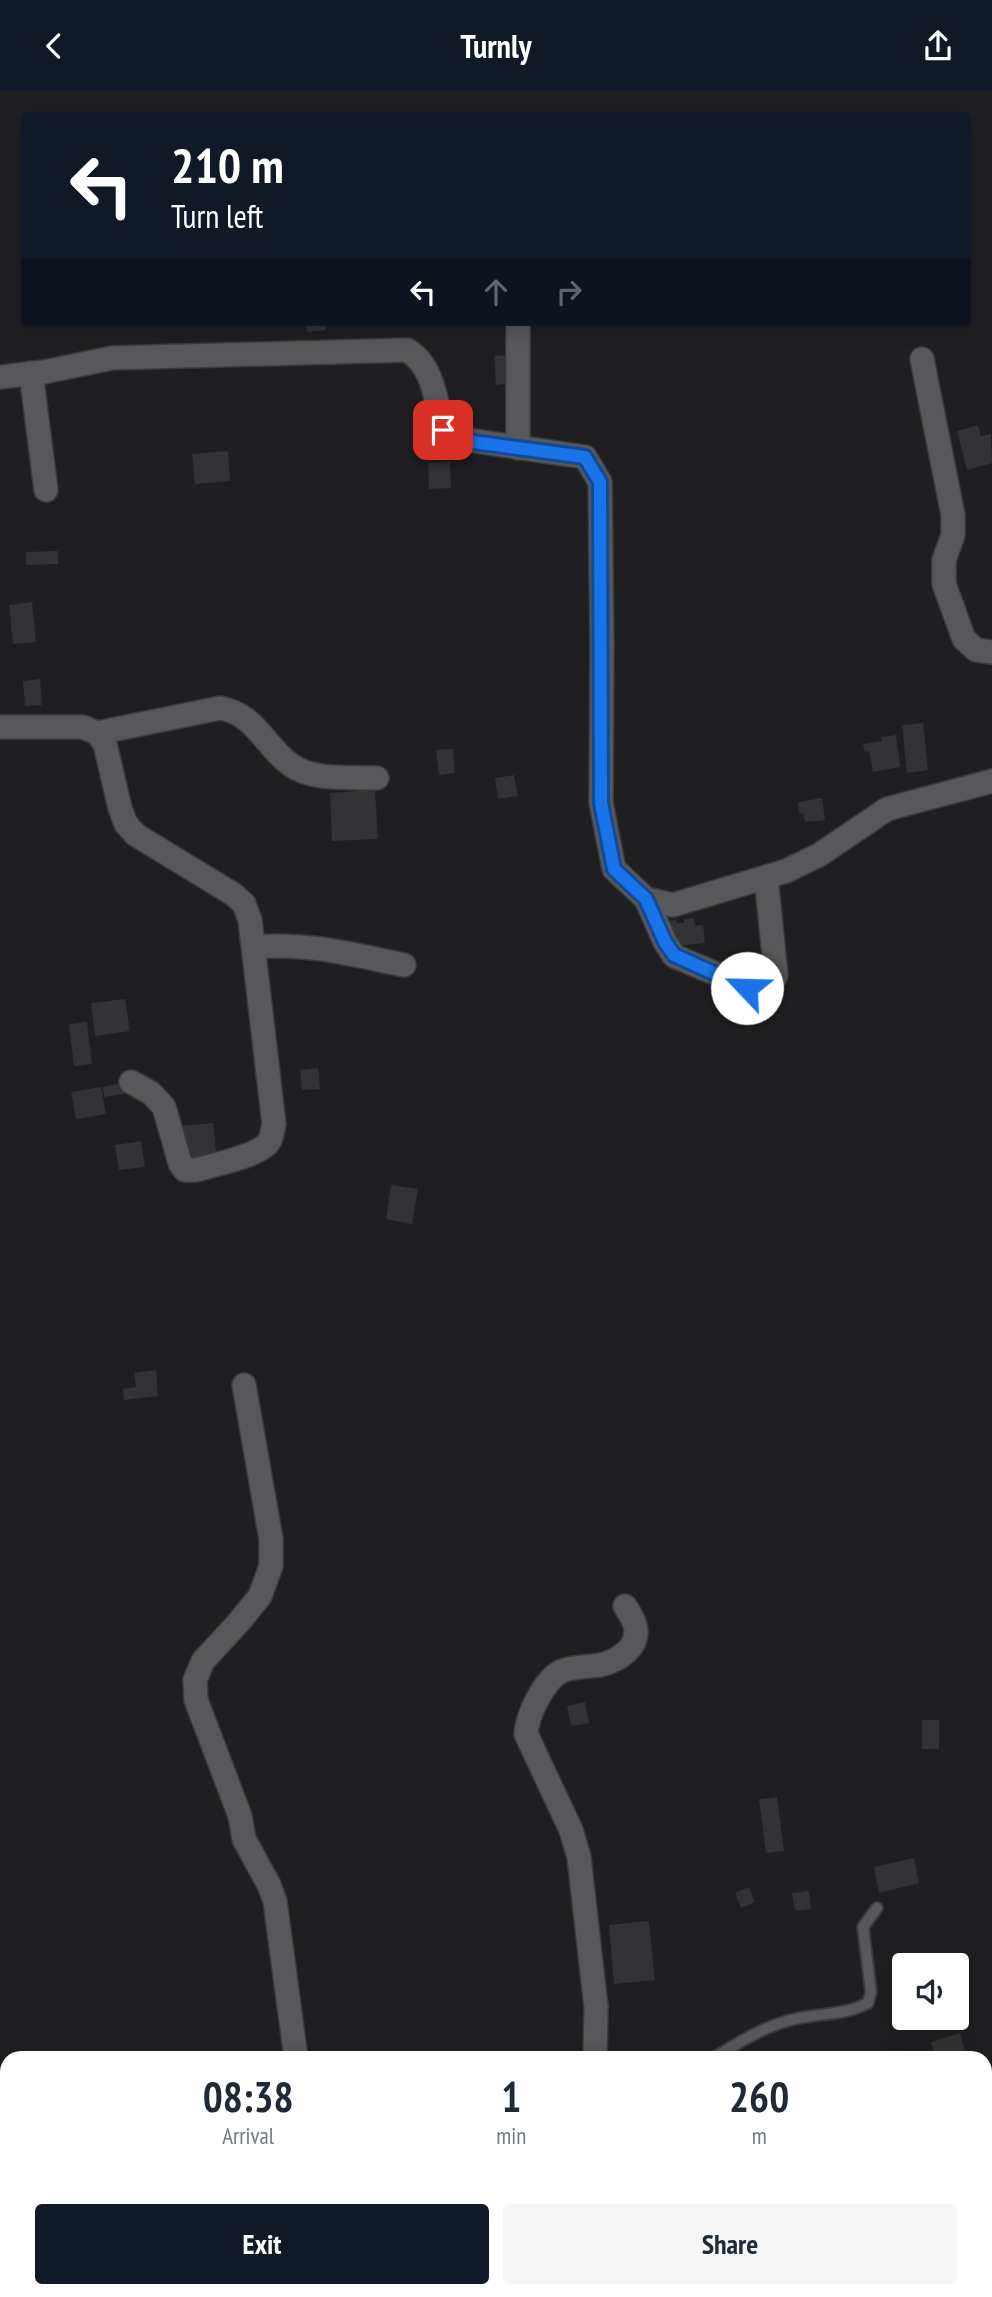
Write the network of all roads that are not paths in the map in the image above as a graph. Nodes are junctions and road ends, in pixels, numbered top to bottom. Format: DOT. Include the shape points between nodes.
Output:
graph roads {
  1 [pos="518,326"];
  2 [pos="922,359"];
  3 [pos="31,373"];
  4 [pos="0,377"];
  5 [pos="518,448"];
  6 [pos="46,490"];
  7 [pos="992,652"];
  8 [pos="0,727"];
  9 [pos="97,733"];
  10 [pos="377,778"];
  11 [pos="992,781"];
  12 [pos="766,877"];
  13 [pos="646,899"];
  14 [pos="255,947"];
  15 [pos="404,965"];
  16 [pos="131,1082"];
  17 [pos="244,1385"];
  18 [pos="625,1606"];
  19 [pos="877,1908"];
  20 [pos="295,2051"];
  21 [pos="595,2051"];
  22 [pos="725,2051"];
  1 -- 5 [label="street"];
  2 -- 7 [label="street" via="953,515 944,584 964,639 976,650"];
  3 -- 4 [label="street"];
  3 -- 5 [label="street" via="112,358 407,350 427,368 448,437"];
  3 -- 6 [label="street"];
  5 -- 13 [label="street" via="585,457 600,482 601,803 614,869"];
  8 -- 9 [label="street" via="83,727"];
  9 -- 10 [label="street" via="220,708 234,710 290,765 307,774"];
  9 -- 14 [label="street" via="105,744 126,824 244,904"];
  11 -- 12 [label="street" via="887,809 818,855"];
  12 -- 13 [label="street" via="673,905"];
  12 -- 13 [label="street" via="775,975 771,987 757,991 674,955"];
  14 -- 15 [label="street" via="305,946"];
  14 -- 16 [label="street" via="274,1124 267,1145 186,1170 164,1107"];
  17 -- 20 [label="street" via="271,1539 271,1566 260,1596 203,1661 195,1680 196,1700 240,1816 244,1839 275,1901"];
  18 -- 21 [label="street" via="635,1625 630,1649 602,1664 556,1674 526,1723 526,1734 579,1857 596,2007"];
  19 -- 22 [label="lane" via="863,1927 871,1992 868,2003 768,2027"];
}
